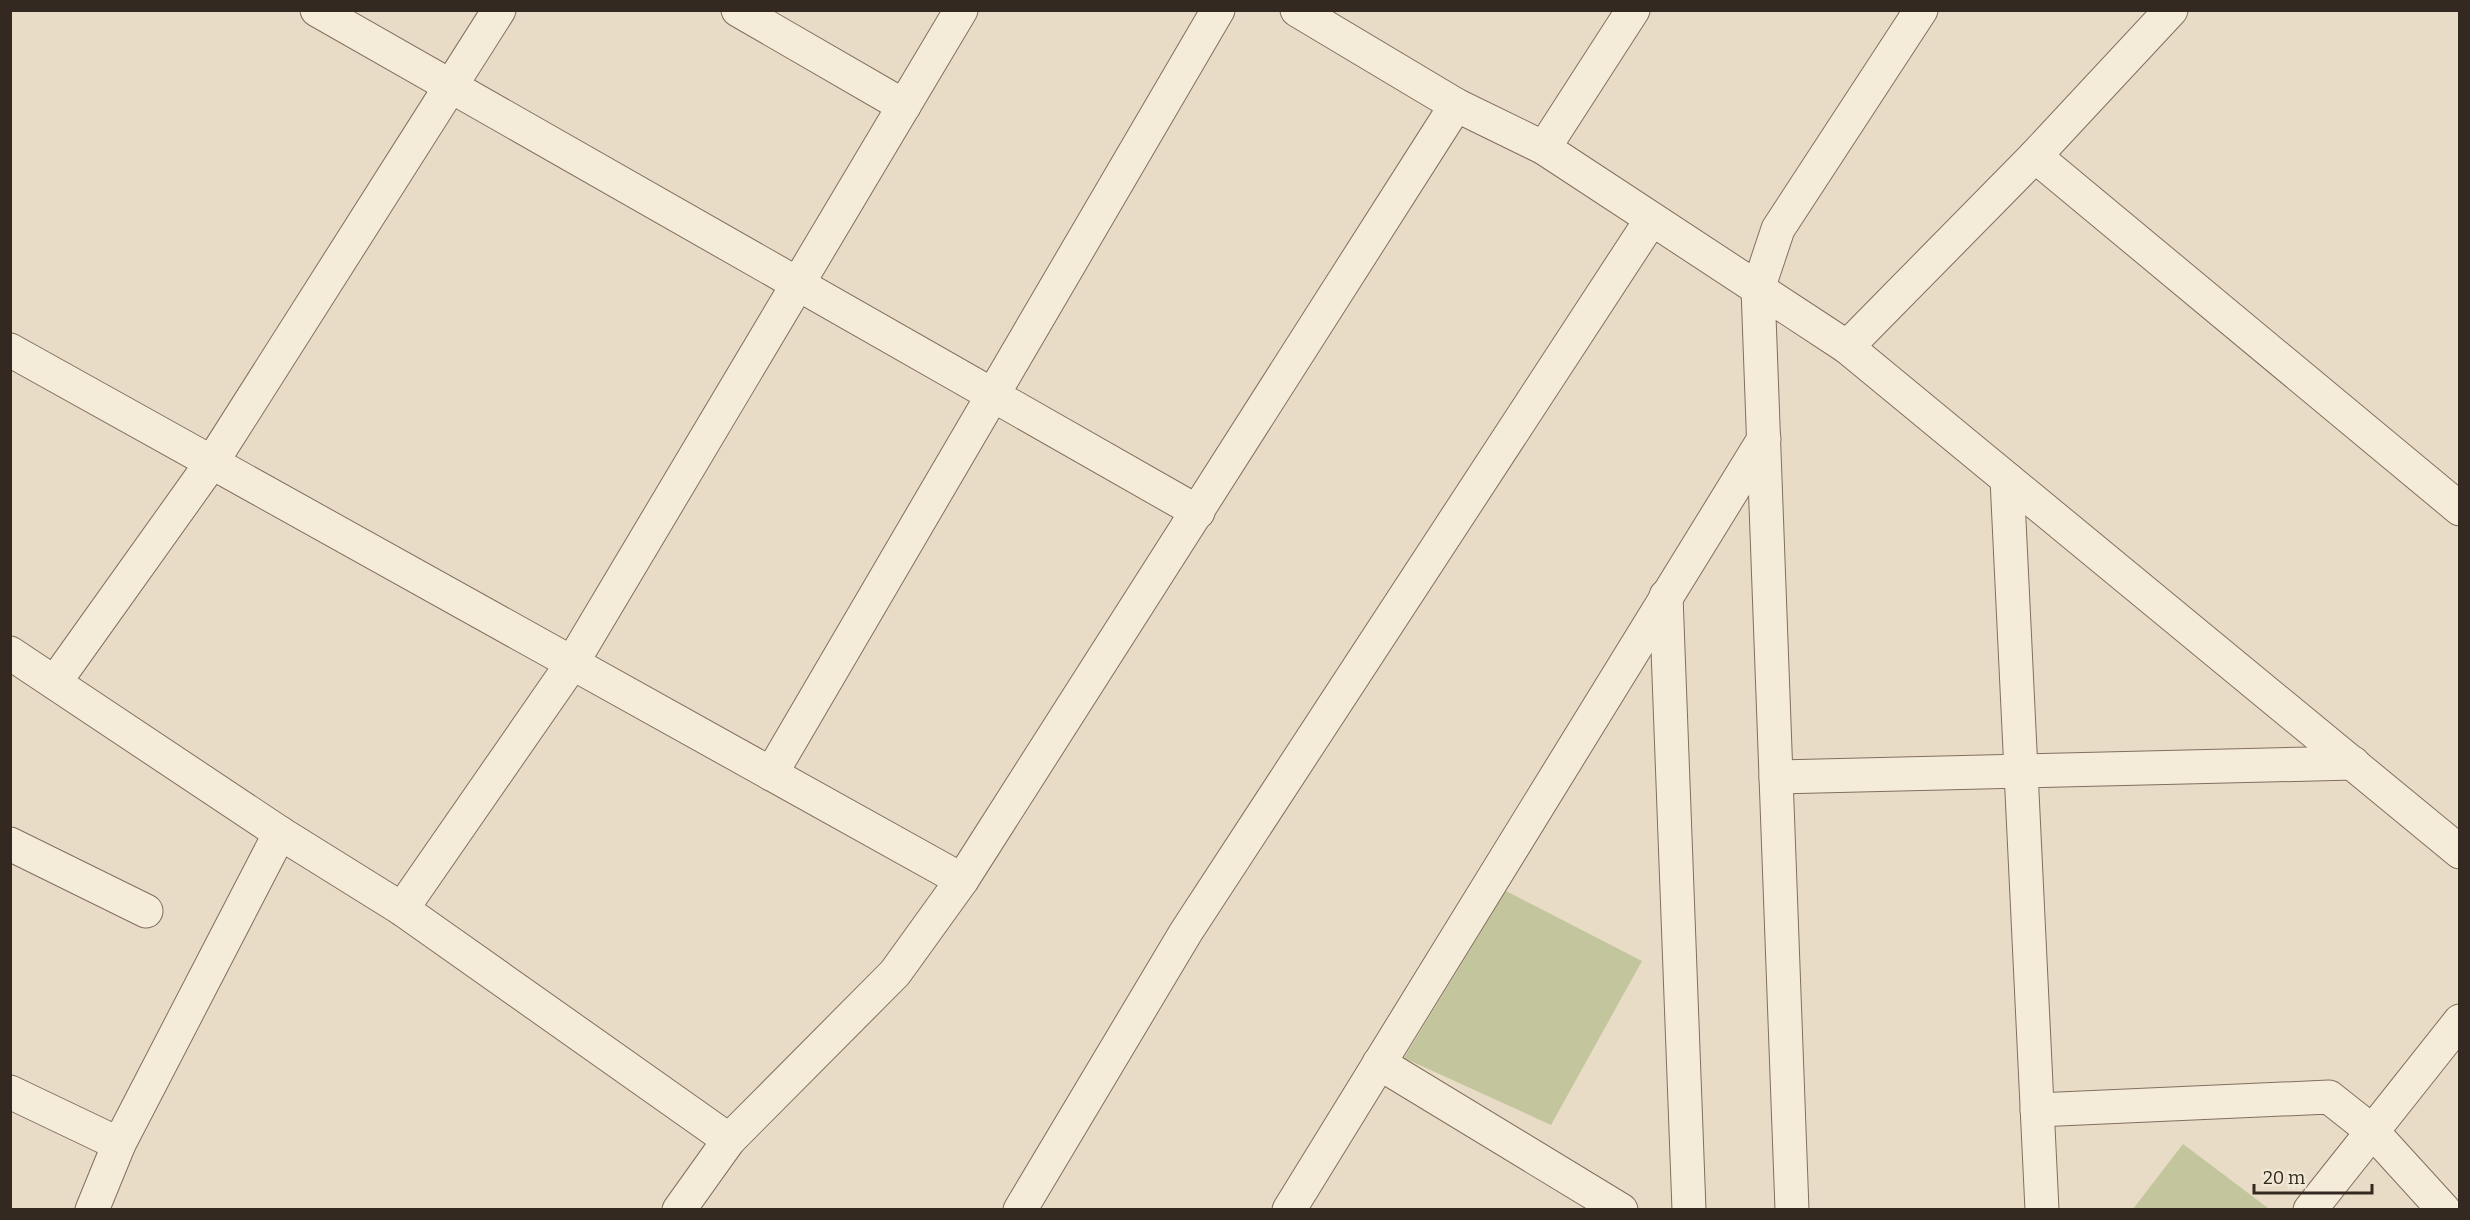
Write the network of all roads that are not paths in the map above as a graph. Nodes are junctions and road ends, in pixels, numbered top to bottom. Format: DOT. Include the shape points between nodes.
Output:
graph roads {
  1 [pos="317,10"];
  2 [pos="499,10"];
  3 [pos="738,10"];
  4 [pos="961,10"];
  5 [pos="1218,10"];
  6 [pos="1297,10"];
  7 [pos="1634,10"];
  8 [pos="1921,10"];
  9 [pos="2171,10"];
  10 [pos="451,87"];
  11 [pos="1456,105"];
  12 [pos="904,106"];
  13 [pos="1544,148"];
  14 [pos="2035,156"];
  15 [pos="1651,220"];
  16 [pos="798,284"];
  17 [pos="1758,289"];
  18 [pos="1847,347"];
  19 [pos="10,350"];
  20 [pos="993,395"];
  21 [pos="1764,439"];
  22 [pos="212,462"];
  23 [pos="2007,479"];
  24 [pos="2460,509"];
  25 [pos="1198,512"];
  26 [pos="1666,597"];
  27 [pos="10,653"];
  28 [pos="572,663"];
  29 [pos="55,682"];
  30 [pos="2353,763"];
  31 [pos="2021,771"];
  32 [pos="771,774"];
  33 [pos="1776,777"];
  34 [pos="280,833"];
  35 [pos="10,844"];
  36 [pos="2460,852"];
  37 [pos="962,880"];
  38 [pos="402,909"];
  39 [pos="146,911"];
  40 [pos="2460,1021"];
  41 [pos="1379,1063"];
  42 [pos="10,1092"];
  43 [pos="2037,1110"];
  44 [pos="2372,1131"];
  45 [pos="729,1140"];
  46 [pos="119,1143"];
  47 [pos="92,1209"];
  48 [pos="679,1209"];
  49 [pos="1020,1209"];
  50 [pos="1289,1209"];
  51 [pos="1621,1209"];
  52 [pos="1689,1209"];
  53 [pos="1792,1209"];
  54 [pos="2042,1209"];
  55 [pos="2310,1209"];
  56 [pos="2444,1209"];
  1 -- 10 [label="street"];
  2 -- 10 [label="street"];
  3 -- 12 [label="street"];
  4 -- 12 [label="street"];
  5 -- 20 [label="street"];
  6 -- 11 [label="street"];
  7 -- 13 [label="street"];
  8 -- 17 [label="street" via="1778,228"];
  9 -- 14 [label="street"];
  10 -- 16 [label="street"];
  10 -- 22 [label="street"];
  11 -- 13 [label="street"];
  11 -- 25 [label="street"];
  12 -- 16 [label="street"];
  13 -- 15 [label="street"];
  14 -- 18 [label="street"];
  14 -- 24 [label="street"];
  15 -- 17 [label="street"];
  15 -- 49 [label="street" via="1186,932"];
  16 -- 20 [label="street"];
  16 -- 28 [label="street"];
  17 -- 18 [label="street"];
  17 -- 21 [label="street"];
  18 -- 23 [label="street"];
  19 -- 22 [label="street"];
  20 -- 25 [label="street"];
  20 -- 32 [label="street"];
  21 -- 26 [label="street"];
  21 -- 33 [label="street"];
  22 -- 28 [label="street"];
  22 -- 29 [label="street"];
  23 -- 30 [label="street"];
  23 -- 31 [label="street"];
  25 -- 37 [label="street"];
  26 -- 41 [label="street"];
  26 -- 52 [label="street"];
  27 -- 29 [label="street"];
  28 -- 32 [label="street"];
  28 -- 38 [label="street"];
  29 -- 34 [label="street"];
  30 -- 31 [label="street"];
  30 -- 36 [label="street"];
  31 -- 33 [label="street"];
  31 -- 43 [label="street"];
  32 -- 37 [label="street"];
  33 -- 53 [label="street"];
  34 -- 38 [label="street"];
  34 -- 46 [label="street"];
  35 -- 39 [label="street"];
  37 -- 45 [label="street" via="895,973"];
  38 -- 45 [label="street"];
  40 -- 44 [label="street"];
  41 -- 50 [label="street"];
  41 -- 51 [label="street"];
  42 -- 46 [label="street"];
  43 -- 44 [label="street" via="2329,1097"];
  43 -- 54 [label="street"];
  44 -- 55 [label="street"];
  44 -- 56 [label="street"];
  45 -- 48 [label="street"];
  46 -- 47 [label="street"];
}
